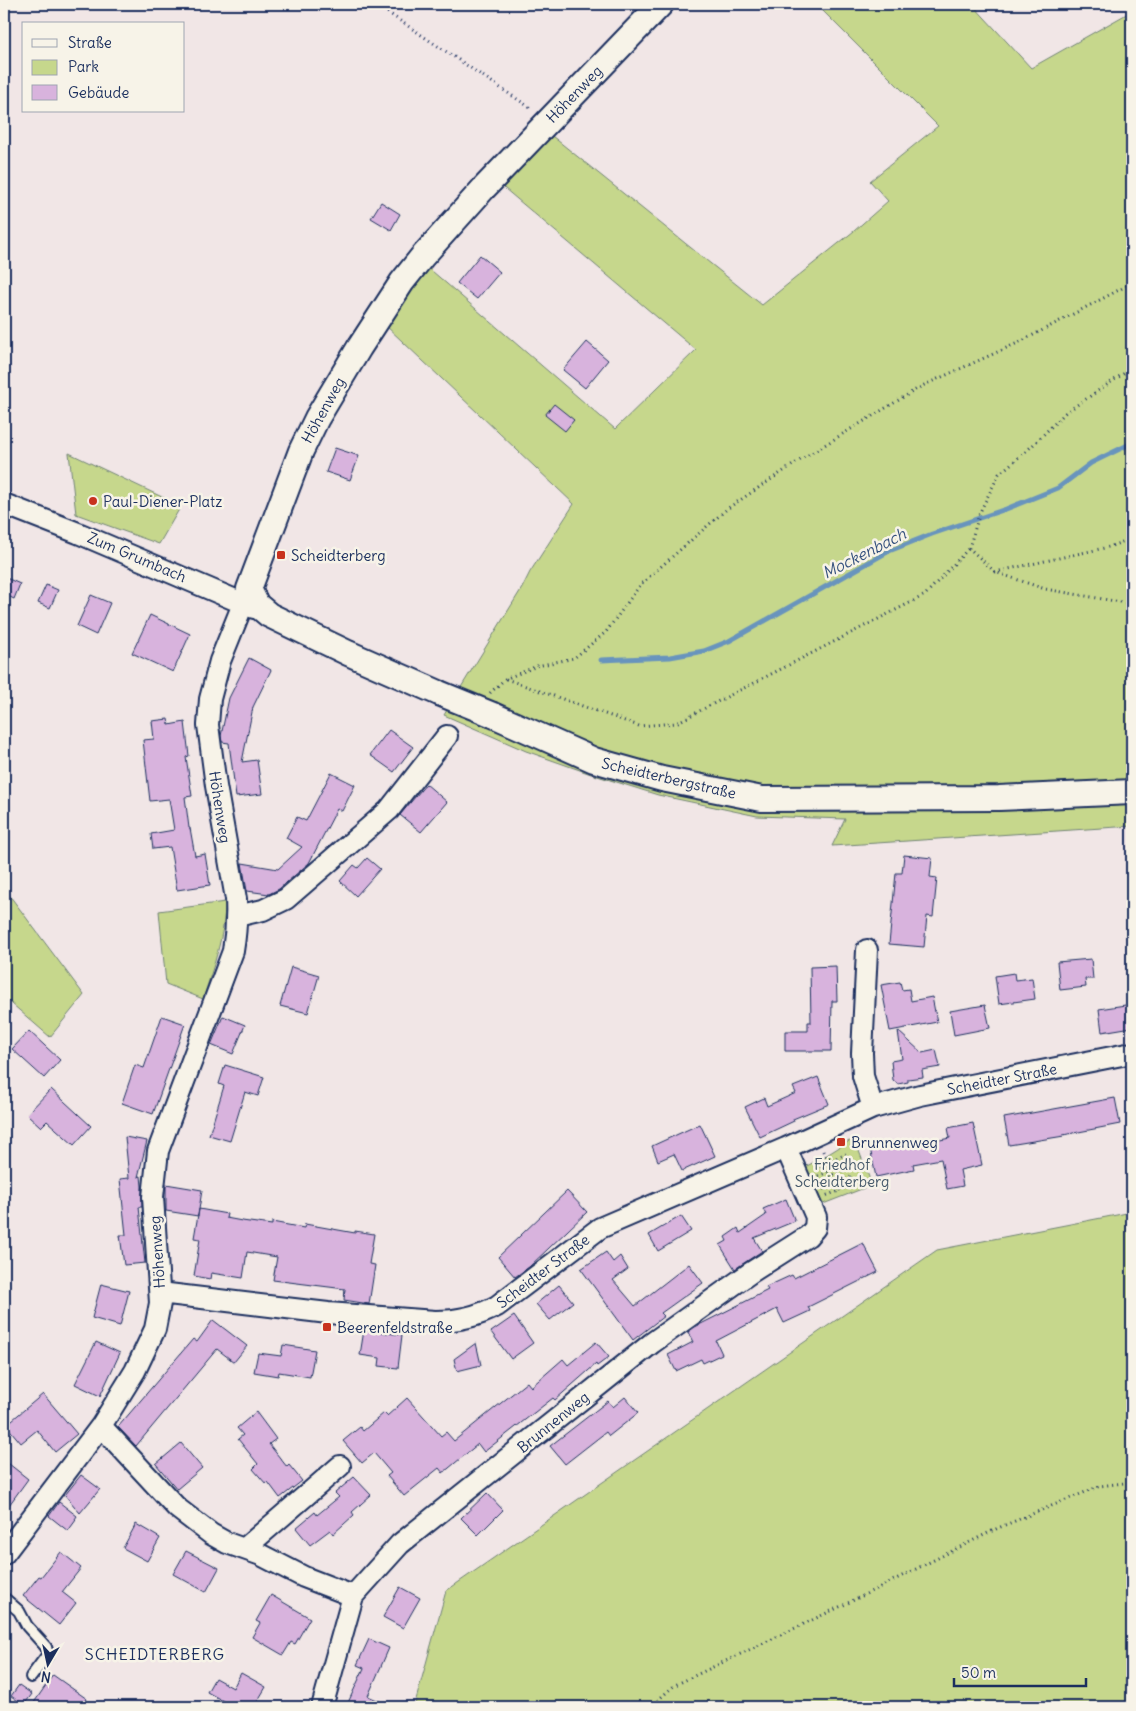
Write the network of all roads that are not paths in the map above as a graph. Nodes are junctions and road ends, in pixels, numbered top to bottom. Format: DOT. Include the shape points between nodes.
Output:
graph roads {
  1 [pos="661,4"];
  2 [pos="4,504"];
  3 [pos="246,596"];
  4 [pos="447,736"];
  5 [pos="1132,792"];
  6 [pos="237,916"];
  7 [pos="867,950"];
  8 [pos="1132,1053"];
  9 [pos="873,1108"];
  10 [pos="786,1148"];
  11 [pos="160,1293"];
  12 [pos="101,1426"];
  13 [pos="340,1466"];
  14 [pos="244,1549"];
  15 [pos="4,1554"];
  16 [pos="352,1596"];
  17 [pos="4,1598"];
  18 [pos="31,1677"];
  19 [pos="322,1707"];
  1 -- 3 [label="street, Höhenweg" via="483,189 402,282 300,451"];
  2 -- 3 [label="street, Zum Grumbach"];
  3 -- 5 [label="street, Scheidterbergstraße, bridge" via="269,615 348,653 439,693 489,706 594,760 662,780 762,799 999,798"];
  3 -- 6 [label="street, Höhenweg" via="216,676 208,725"];
  4 -- 6 [label="street" via="389,810 286,900"];
  6 -- 11 [label="street, Höhenweg" via="233,951 158,1151 153,1197"];
  7 -- 9 [label="street" via="862,1053 863,1076"];
  8 -- 9 [label="street, Scheidter Straße" via="920,1095"];
  9 -- 10 [label="street, Scheidter Straße"];
  10 -- 11 [label="street, Scheidter Straße" via="600,1228 497,1306 468,1318 435,1321 357,1315"];
  10 -- 16 [label="street, Brunnenweg" via="816,1217 815,1228 808,1236 750,1272 644,1349 400,1544"];
  11 -- 12 [label="street, Höhenweg" via="158,1316 150,1342"];
  12 -- 14 [label="street" via="194,1523 226,1543"];
  12 -- 15 [label="street, Höhenweg"];
  13 -- 14 [label="street"];
  14 -- 16 [label="street" via="304,1578"];
  16 -- 19 [label="street, Brunnenweg"];
  17 -- 18 [label="lane" via="19,1610 27,1626 46,1647 48,1654"];
}
